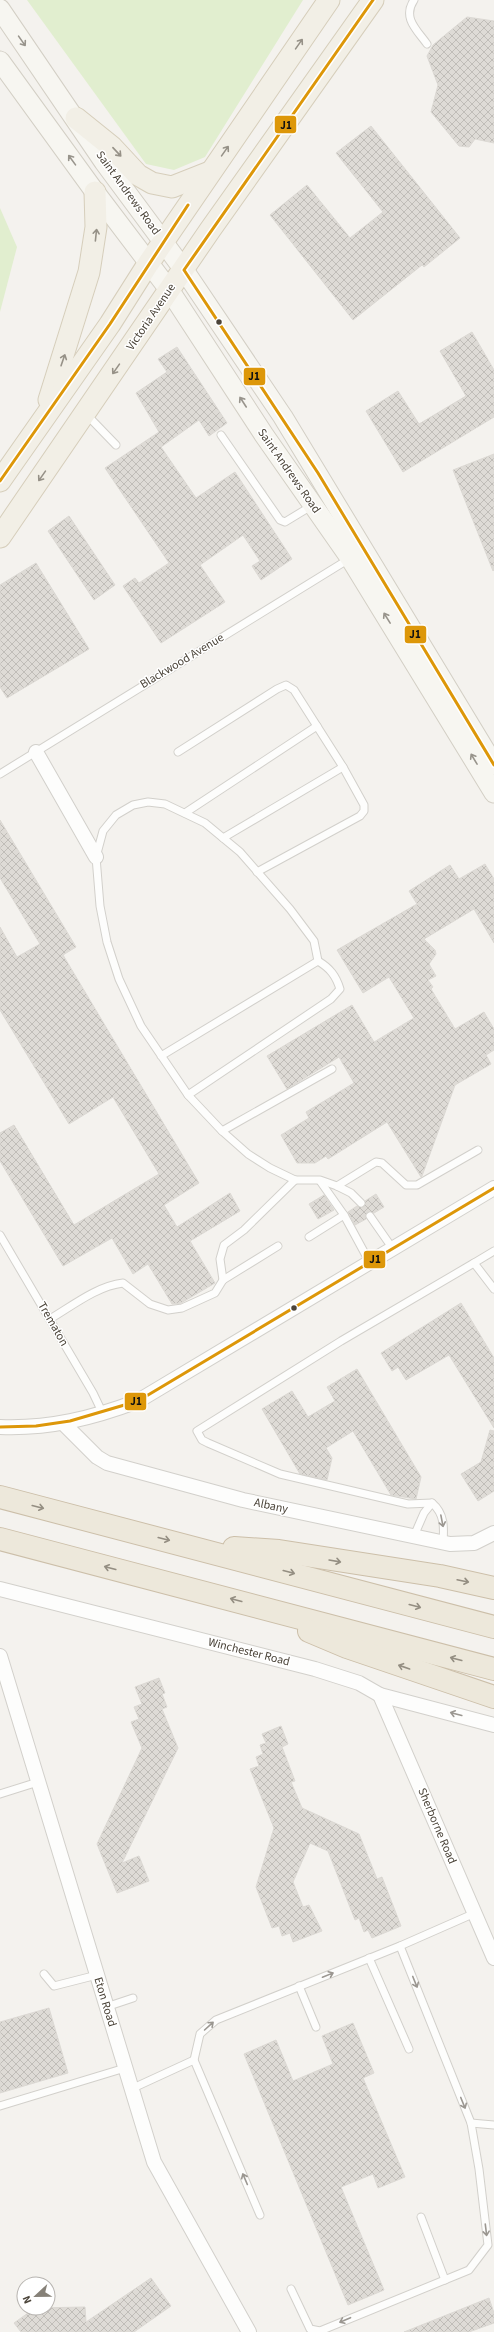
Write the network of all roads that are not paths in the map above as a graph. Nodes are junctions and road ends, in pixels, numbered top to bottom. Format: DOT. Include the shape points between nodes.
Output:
graph roads {
  1 [pos="329,0"];
  2 [pos="373,0"];
  3 [pos="414,0"];
  4 [pos="0,9"];
  5 [pos="427,44"];
  6 [pos="0,61"];
  7 [pos="76,118"];
  8 [pos="210,172"];
  9 [pos="95,192"];
  10 [pos="164,241"];
  11 [pos="148,264"];
  12 [pos="184,270"];
  13 [pos="170,291"];
  14 [pos="86,413"];
  15 [pos="41,424"];
  16 [pos="221,435"];
  17 [pos="116,445"];
  18 [pos="0,481"];
  19 [pos="313,505"];
  20 [pos="0,537"];
  21 [pos="357,553"];
  22 [pos="317,726"];
  23 [pos="36,752"];
  24 [pos="178,752"];
  25 [pos="494,765"];
  26 [pos="343,767"];
  27 [pos="0,774"];
  28 [pos="494,793"];
  29 [pos="185,813"];
  30 [pos="222,838"];
  31 [pos="96,857"];
  32 [pos="257,872"];
  33 [pos="318,961"];
  34 [pos="161,1056"];
  35 [pos="332,1069"];
  36 [pos="188,1095"];
  37 [pos="222,1131"];
  38 [pos="478,1150"];
  39 [pos="295,1180"];
  40 [pos="320,1180"];
  41 [pos="337,1186"];
  42 [pos="494,1188"];
  43 [pos="361,1203"];
  44 [pos="344,1215"];
  45 [pos="370,1216"];
  46 [pos="0,1235"];
  47 [pos="309,1236"];
  48 [pos="278,1246"];
  49 [pos="393,1249"];
  50 [pos="494,1251"];
  51 [pos="370,1263"];
  52 [pos="474,1263"];
  53 [pos="223,1280"];
  54 [pos="494,1289"];
  55 [pos="50,1319"];
  56 [pos="102,1414"];
  57 [pos="63,1423"];
  58 [pos="0,1427"];
  59 [pos="0,1498"];
  60 [pos="432,1503"];
  61 [pos="494,1533"];
  62 [pos="414,1536"];
  63 [pos="0,1539"];
  64 [pos="443,1543"];
  65 [pos="199,1548"];
  66 [pos="494,1588"];
  67 [pos="0,1589"];
  68 [pos="264,1608"];
  69 [pos="494,1627"];
  70 [pos="0,1656"];
  71 [pos="494,1669"];
  72 [pos="380,1695"];
  73 [pos="494,1697"];
  74 [pos="494,1724"];
  75 [pos="38,1782"];
  76 [pos="0,1794"];
  77 [pos="475,1913"];
  78 [pos="400,1946"];
  79 [pos="369,1958"];
  80 [pos="494,1958"];
  81 [pos="44,1974"];
  82 [pos="96,1975"];
  83 [pos="299,1986"];
  84 [pos="133,1998"];
  85 [pos="106,2007"];
  86 [pos="316,2028"];
  87 [pos="409,2050"];
  88 [pos="194,2060"];
  89 [pos="125,2068"];
  90 [pos="131,2089"];
  91 [pos="0,2106"];
  92 [pos="471,2123"];
  93 [pos="494,2125"];
  94 [pos="260,2215"];
  95 [pos="421,2217"];
  96 [pos="445,2280"];
  97 [pos="291,2289"];
  98 [pos="249,2332"];
  8 -- 1 [label="main road, one-way"];
  2 -- 12 [label="main road, Victoria Avenue"];
  3 -- 5 [label="lane" via="408,8 409,14 413,25"];
  4 -- 7 [label="main road, Saint Andrews Road, one-way"];
  9 -- 6 [label="main road, Saint Andrews Road, one-way"];
  7 -- 8 [label="main road, one-way" via="112,147 138,175 152,183 172,186"];
  7 -- 10 [label="main road, Saint Andrews Road" via="104,162"];
  8 -- 10 [label="main road"];
  9 -- 11 [label="main road, Saint Andrews Road"];
  15 -- 9 [label="main road, one-way" via="89,272 96,227"];
  10 -- 11 [label="main road"];
  10 -- 12 [label="main road, Saint Andrews Road"];
  11 -- 13 [label="main road, Saint Andrews Road"];
  11 -- 15 [label="main road"];
  12 -- 13 [label="main road, Victoria Avenue"];
  12 -- 21 [label="main road, Saint Andrews Road" via="283,417"];
  13 -- 14 [label="main road, Victoria Avenue, one-way"];
  19 -- 13 [label="main road, Saint Andrews Road, one-way"];
  14 -- 17 [label="lane"];
  14 -- 20 [label="main road, Victoria Avenue, one-way"];
  15 -- 18 [label="main road"];
  16 -- 19 [label="lane" via="280,520 285,522"];
  19 -- 21 [label="main road, Saint Andrews Road"];
  21 -- 23 [label="lane, Blackwood Avenue"];
  21 -- 25 [label="main road, Saint Andrews Road"];
  28 -- 21 [label="main road, Saint Andrews Road, one-way"];
  22 -- 24 [label="lane" via="294,690 286,685"];
  22 -- 26 [label="lane"];
  22 -- 29 [label="lane"];
  23 -- 27 [label="lane, Blackwood Avenue"];
  23 -- 31 [label="street"];
  26 -- 30 [label="lane"];
  26 -- 32 [label="lane" via="364,805 364,811 360,816"];
  29 -- 30 [label="lane" via="205,823"];
  29 -- 31 [label="lane" via="165,804 148,802 133,805 116,815 103,831"];
  30 -- 32 [label="lane" via="240,852"];
  31 -- 34 [label="lane" via="100,906 107,942 119,979 141,1026"];
  32 -- 33 [label="lane" via="314,941"];
  33 -- 34 [label="lane"];
  33 -- 36 [label="lane" via="336,976 340,989 331,999"];
  34 -- 36 [label="lane"];
  35 -- 37 [label="lane"];
  36 -- 37 [label="lane"];
  37 -- 39 [label="lane" via="248,1154"];
  38 -- 41 [label="lane" via="417,1185 406,1185 382,1163 376,1162"];
  39 -- 40 [label="lane"];
  39 -- 53 [label="lane" via="244,1230 224,1245 220,1259"];
  40 -- 41 [label="lane"];
  40 -- 44 [label="lane"];
  41 -- 43 [label="lane" via="351,1193"];
  42 -- 49 [label="street"];
  44 -- 47 [label="lane"];
  44 -- 51 [label="lane"];
  45 -- 49 [label="lane"];
  46 -- 55 [label="lane, Trematon"];
  48 -- 53 [label="lane"];
  49 -- 51 [label="street"];
  50 -- 52 [label="lane"];
  51 -- 56 [label="street" via="168,1385"];
  52 -- 54 [label="lane"];
  52 -- 60 [label="lane" via="341,1341 197,1431 202,1440 280,1474 408,1504"];
  53 -- 55 [label="lane" via="215,1292 182,1308 168,1310 150,1304 123,1283 114,1284"];
  55 -- 56 [label="lane, Trematon" via="94,1393"];
  56 -- 57 [label="street"];
  57 -- 58 [label="street"];
  57 -- 62 [label="street, Albany" via="97,1457 121,1468 243,1500"];
  59 -- 65 [label="highway, one-way"];
  60 -- 62 [label="lane" via="424,1513"];
  60 -- 64 [label="lane, one-way" via="438,1508 443,1519"];
  61 -- 64 [label="street, Albany" via="474,1543"];
  62 -- 64 [label="street, Albany"];
  68 -- 63 [label="highway, one-way"];
  65 -- 66 [label="highway, one-way" via="279,1551 440,1576"];
  65 -- 69 [label="highway, one-way"];
  67 -- 72 [label="street, Winchester Road" via="322,1671 358,1683"];
  71 -- 68 [label="highway, one-way"];
  73 -- 68 [label="highway, one-way" via="347,1647"];
  70 -- 75 [label="street, Eton Road"];
  74 -- 72 [label="street, Winchester Road, one-way"];
  72 -- 77 [label="street, Sherborne Road"];
  75 -- 76 [label="lane"];
  75 -- 82 [label="street, Eton Road"];
  77 -- 78 [label="lane"];
  77 -- 80 [label="street, Sherborne Road"];
  78 -- 79 [label="lane"];
  78 -- 92 [label="lane, one-way"];
  83 -- 79 [label="lane, one-way"];
  79 -- 87 [label="lane"];
  81 -- 82 [label="lane" via="54,1986"];
  82 -- 85 [label="street, Eton Road"];
  83 -- 86 [label="lane"];
  88 -- 83 [label="lane, one-way" via="200,2034 216,2020"];
  84 -- 85 [label="lane"];
  85 -- 89 [label="street, Eton Road"];
  88 -- 90 [label="lane"];
  94 -- 88 [label="lane, one-way"];
  89 -- 90 [label="street, Eton Road"];
  89 -- 91 [label="lane"];
  90 -- 98 [label="street, Eton Road" via="145,2137 163,2182"];
  92 -- 93 [label="lane"];
  92 -- 96 [label="lane, one-way" via="488,2246 469,2270"];
  95 -- 96 [label="lane"];
  96 -- 97 [label="lane, one-way" via="320,2331 310,2329"];
}
